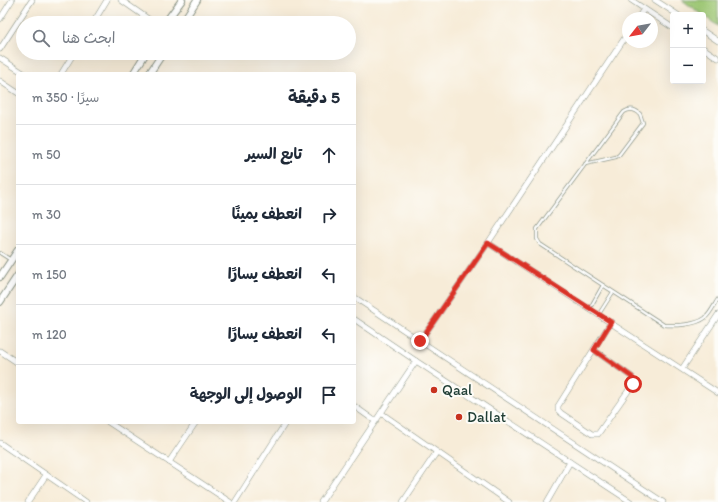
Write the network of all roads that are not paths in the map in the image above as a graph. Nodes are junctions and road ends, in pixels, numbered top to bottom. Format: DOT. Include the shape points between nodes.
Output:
graph roads {
  1 [pos="12,0"];
  2 [pos="32,0"];
  3 [pos="107,0"];
  4 [pos="121,0"];
  5 [pos="182,0"];
  6 [pos="197,0"];
  7 [pos="631,0"];
  8 [pos="657,0"];
  9 [pos="644,9"];
  10 [pos="642,12"];
  11 [pos="674,12"];
  12 [pos="22,16"];
  13 [pos="97,16"];
  14 [pos="144,16"];
  15 [pos="170,16"];
  16 [pos="187,16"];
  17 [pos="0,19"];
  18 [pos="16,24"];
  19 [pos="670,26"];
  20 [pos="706,33"];
  21 [pos="718,41"];
  22 [pos="622,42"];
  23 [pos="0,49"];
  24 [pos="706,50"];
  25 [pos="0,58"];
  26 [pos="718,58"];
  27 [pos="70,60"];
  28 [pos="142,60"];
  29 [pos="158,60"];
  30 [pos="22,72"];
  31 [pos="62,72"];
  32 [pos="134,72"];
  33 [pos="150,72"];
  34 [pos="0,81"];
  35 [pos="16,92"];
  36 [pos="585,164"];
  37 [pos="488,243"];
  38 [pos="0,253"];
  39 [pos="16,253"];
  40 [pos="11,260"];
  41 [pos="1,273"];
  42 [pos="16,278"];
  43 [pos="603,285"];
  44 [pos="613,292"];
  45 [pos="356,298"];
  46 [pos="718,299"];
  47 [pos="0,302"];
  48 [pos="590,308"];
  49 [pos="599,314"];
  50 [pos="718,316"];
  51 [pos="356,320"];
  52 [pos="611,322"];
  53 [pos="420,341"];
  54 [pos="594,350"];
  55 [pos="0,351"];
  56 [pos="16,362"];
  57 [pos="416,362"];
  58 [pos="682,369"];
  59 [pos="718,393"];
  60 [pos="356,407"];
  61 [pos="380,413"];
  62 [pos="375,421"];
  63 [pos="111,424"];
  64 [pos="195,424"];
  65 [pos="285,424"];
  66 [pos="0,443"];
  67 [pos="436,452"];
  68 [pos="169,462"];
  69 [pos="570,462"];
  70 [pos="46,475"];
  71 [pos="28,502"];
  72 [pos="86,502"];
  73 [pos="230,502"];
  74 [pos="235,502"];
  75 [pos="321,502"];
  76 [pos="402,502"];
  77 [pos="509,502"];
  78 [pos="546,502"];
  79 [pos="631,502"];
  80 [pos="663,502"];
  1 -- 17 [label="street"];
  2 -- 12 [label="street"];
  3 -- 13 [label="street"];
  4 -- 14 [label="street"];
  5 -- 15 [label="street"];
  6 -- 16 [label="street"];
  7 -- 9 [label="street"];
  8 -- 11 [label="street"];
  9 -- 10 [label="street"];
  9 -- 19 [label="street"];
  18 -- 23 [label="street"];
  20 -- 21 [label="street"];
  22 -- 37 [label="street"];
  24 -- 26 [label="street"];
  25 -- 30 [label="street"];
  27 -- 31 [label="street"];
  28 -- 32 [label="street"];
  29 -- 33 [label="street"];
  34 -- 35 [label="street"];
  36 -- 36 [label="lane" via="616,157 622,153 643,123 642,116 632,109 624,112"];
  36 -- 43 [label="lane" via="537,229 537,239 540,244"];
  37 -- 48 [label="street"];
  37 -- 53 [label="street"];
  38 -- 40 [label="lane"];
  39 -- 40 [label="street"];
  40 -- 41 [label="street"];
  42 -- 47 [label="street"];
  43 -- 44 [label="lane"];
  43 -- 48 [label="lane"];
  44 -- 46 [label="lane" via="664,325 674,326 705,318"];
  44 -- 49 [label="lane"];
  45 -- 53 [label="street"];
  48 -- 49 [label="street"];
  49 -- 52 [label="street"];
  50 -- 58 [label="street"];
  51 -- 57 [label="street"];
  52 -- 54 [label="street"];
  52 -- 58 [label="street"];
  53 -- 80 [label="street"];
  54 -- 54 [label="street" via="558,406 558,410 595,435 633,384 633,380"];
  55 -- 56 [label="street"];
  57 -- 61 [label="street"];
  57 -- 69 [label="street"];
  58 -- 59 [label="street"];
  60 -- 62 [label="street"];
  61 -- 62 [label="street"];
  61 -- 67 [label="street"];
  62 -- 75 [label="street"];
  63 -- 68 [label="street"];
  64 -- 68 [label="street"];
  65 -- 74 [label="street"];
  66 -- 70 [label="street"];
  67 -- 76 [label="street"];
  67 -- 77 [label="street"];
  68 -- 73 [label="street"];
  69 -- 78 [label="street"];
  69 -- 79 [label="street"];
  70 -- 71 [label="street"];
  70 -- 72 [label="street"];
}
